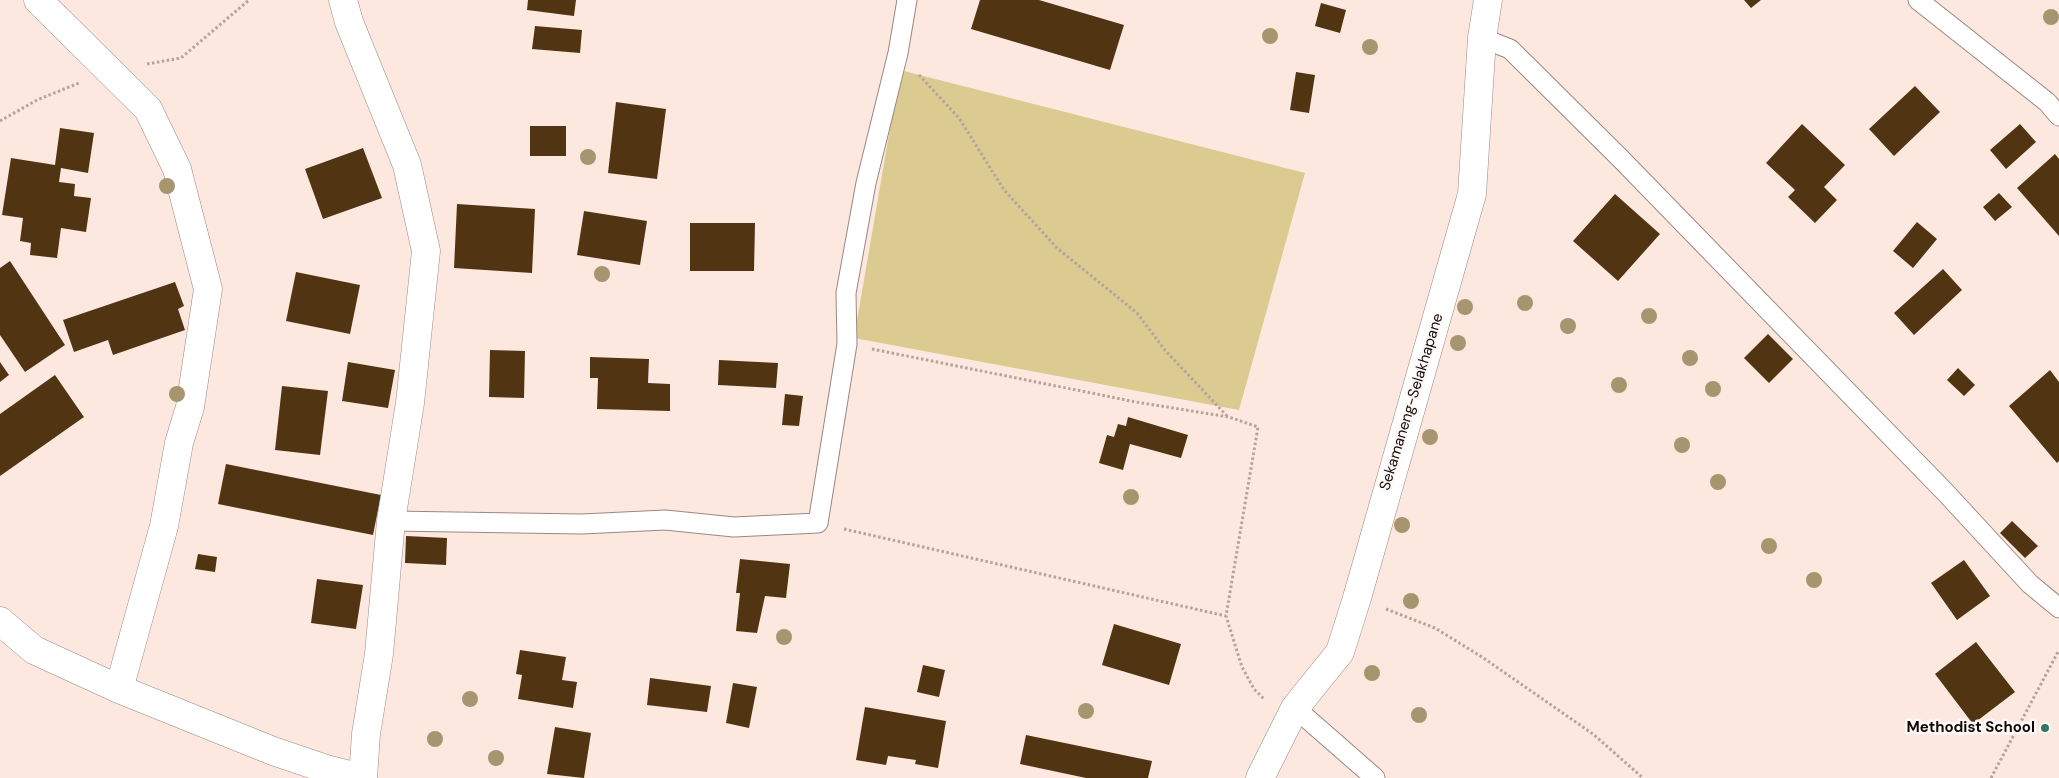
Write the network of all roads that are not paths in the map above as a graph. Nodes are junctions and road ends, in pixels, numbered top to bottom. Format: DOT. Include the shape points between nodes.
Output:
graph roads {
  1 [pos="38,0"];
  2 [pos="343,0"];
  3 [pos="908,0"];
  4 [pos="1488,0"];
  5 [pos="1918,0"];
  6 [pos="1482,38"];
  7 [pos="2059,116"];
  8 [pos="391,521"];
  9 [pos="2059,608"];
  10 [pos="0,621"];
  11 [pos="119,688"];
  12 [pos="1291,716"];
  13 [pos="362,778"];
  14 [pos="1260,778"];
  15 [pos="1375,778"];
  1 -- 11 [label="street" via="148,109 177,169 208,288 190,406 179,443 164,526"];
  2 -- 8 [label="street" via="407,164 426,251 410,403"];
  3 -- 8 [label="lane" via="861,210 846,293 847,344 818,523 734,527 664,520 582,524"];
  4 -- 6 [label="street, Sekamaneng-Selakhapane"];
  5 -- 7 [label="lane" via="2047,102"];
  6 -- 9 [label="lane" via="1510,49 1946,493 2030,584"];
  6 -- 12 [label="street, Sekamaneng-Selakhapane" via="1472,194 1340,652"];
  8 -- 13 [label="street" via="379,654"];
  10 -- 11 [label="street" via="34,650"];
  11 -- 13 [label="street" via="273,750"];
  12 -- 14 [label="street, Sekamaneng-Selakhapane"];
  12 -- 15 [label="lane"];
}
